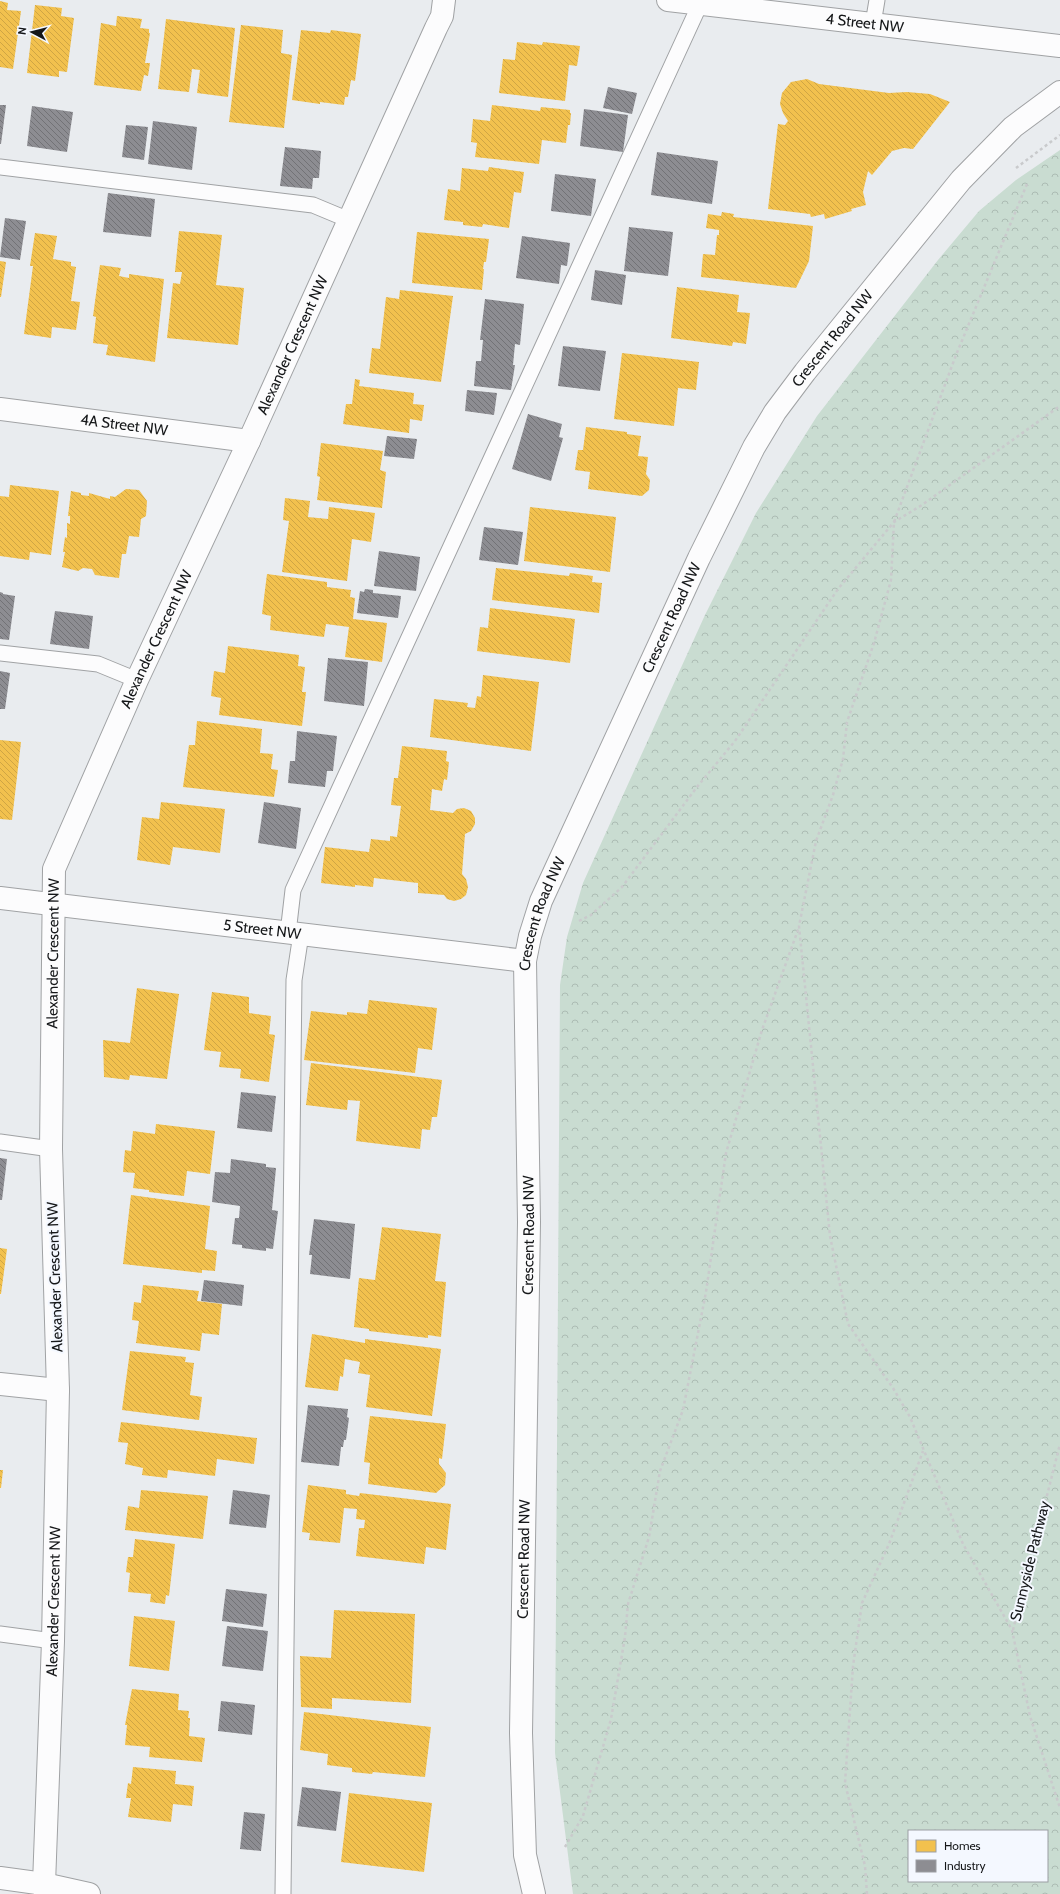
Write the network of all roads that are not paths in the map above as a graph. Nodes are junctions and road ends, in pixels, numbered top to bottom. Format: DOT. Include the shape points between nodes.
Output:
graph roads {
  1 [pos="444,0"];
  2 [pos="668,0"];
  3 [pos="877,0"];
  4 [pos="700,4"];
  5 [pos="873,24"];
  6 [pos="1060,46"];
  7 [pos="1060,92"];
  8 [pos="0,166"];
  9 [pos="349,220"];
  10 [pos="0,409"];
  11 [pos="248,441"];
  12 [pos="0,653"];
  13 [pos="136,680"];
  14 [pos="0,898"];
  15 [pos="54,905"];
  16 [pos="294,933"];
  17 [pos="525,961"];
  18 [pos="0,1142"];
  19 [pos="51,1149"];
  20 [pos="0,1384"];
  21 [pos="58,1390"];
  22 [pos="0,1634"];
  23 [pos="53,1641"];
  24 [pos="0,1878"];
  25 [pos="44,1889"];
  26 [pos="89,1894"];
  27 [pos="283,1894"];
  28 [pos="534,1894"];
  1 -- 9 [label="street, Alexander Crescent NW" via="442,16"];
  2 -- 4 [label="street, 4 Street NW"];
  3 -- 5 [label="lane"];
  4 -- 5 [label="street, 4 Street NW"];
  4 -- 16 [label="lane" via="293,890"];
  5 -- 6 [label="street, 4 Street NW"];
  7 -- 17 [label="street, Crescent Road NW" via="1013,127 961,180 775,412 754,447 699,558 540,901"];
  8 -- 9 [label="lane" via="313,205"];
  9 -- 11 [label="street, Alexander Crescent NW"];
  10 -- 11 [label="street, 4A Street NW"];
  11 -- 13 [label="street, Alexander Crescent NW"];
  12 -- 13 [label="lane" via="98,664"];
  13 -- 15 [label="street, Alexander Crescent NW" via="54,869"];
  14 -- 15 [label="street, 5 Street NW"];
  15 -- 16 [label="street, 5 Street NW"];
  15 -- 19 [label="street, Alexander Crescent NW"];
  16 -- 17 [label="street, 5 Street NW"];
  16 -- 27 [label="lane"];
  17 -- 28 [label="street, Crescent Road NW" via="529,1222 521,1734 525,1855"];
  18 -- 19 [label="lane"];
  19 -- 21 [label="street, Alexander Crescent NW"];
  20 -- 21 [label="street"];
  21 -- 23 [label="street, Alexander Crescent NW"];
  22 -- 23 [label="lane"];
  23 -- 25 [label="street, Alexander Crescent NW"];
  24 -- 25 [label="street"];
  25 -- 26 [label="street"];
}
